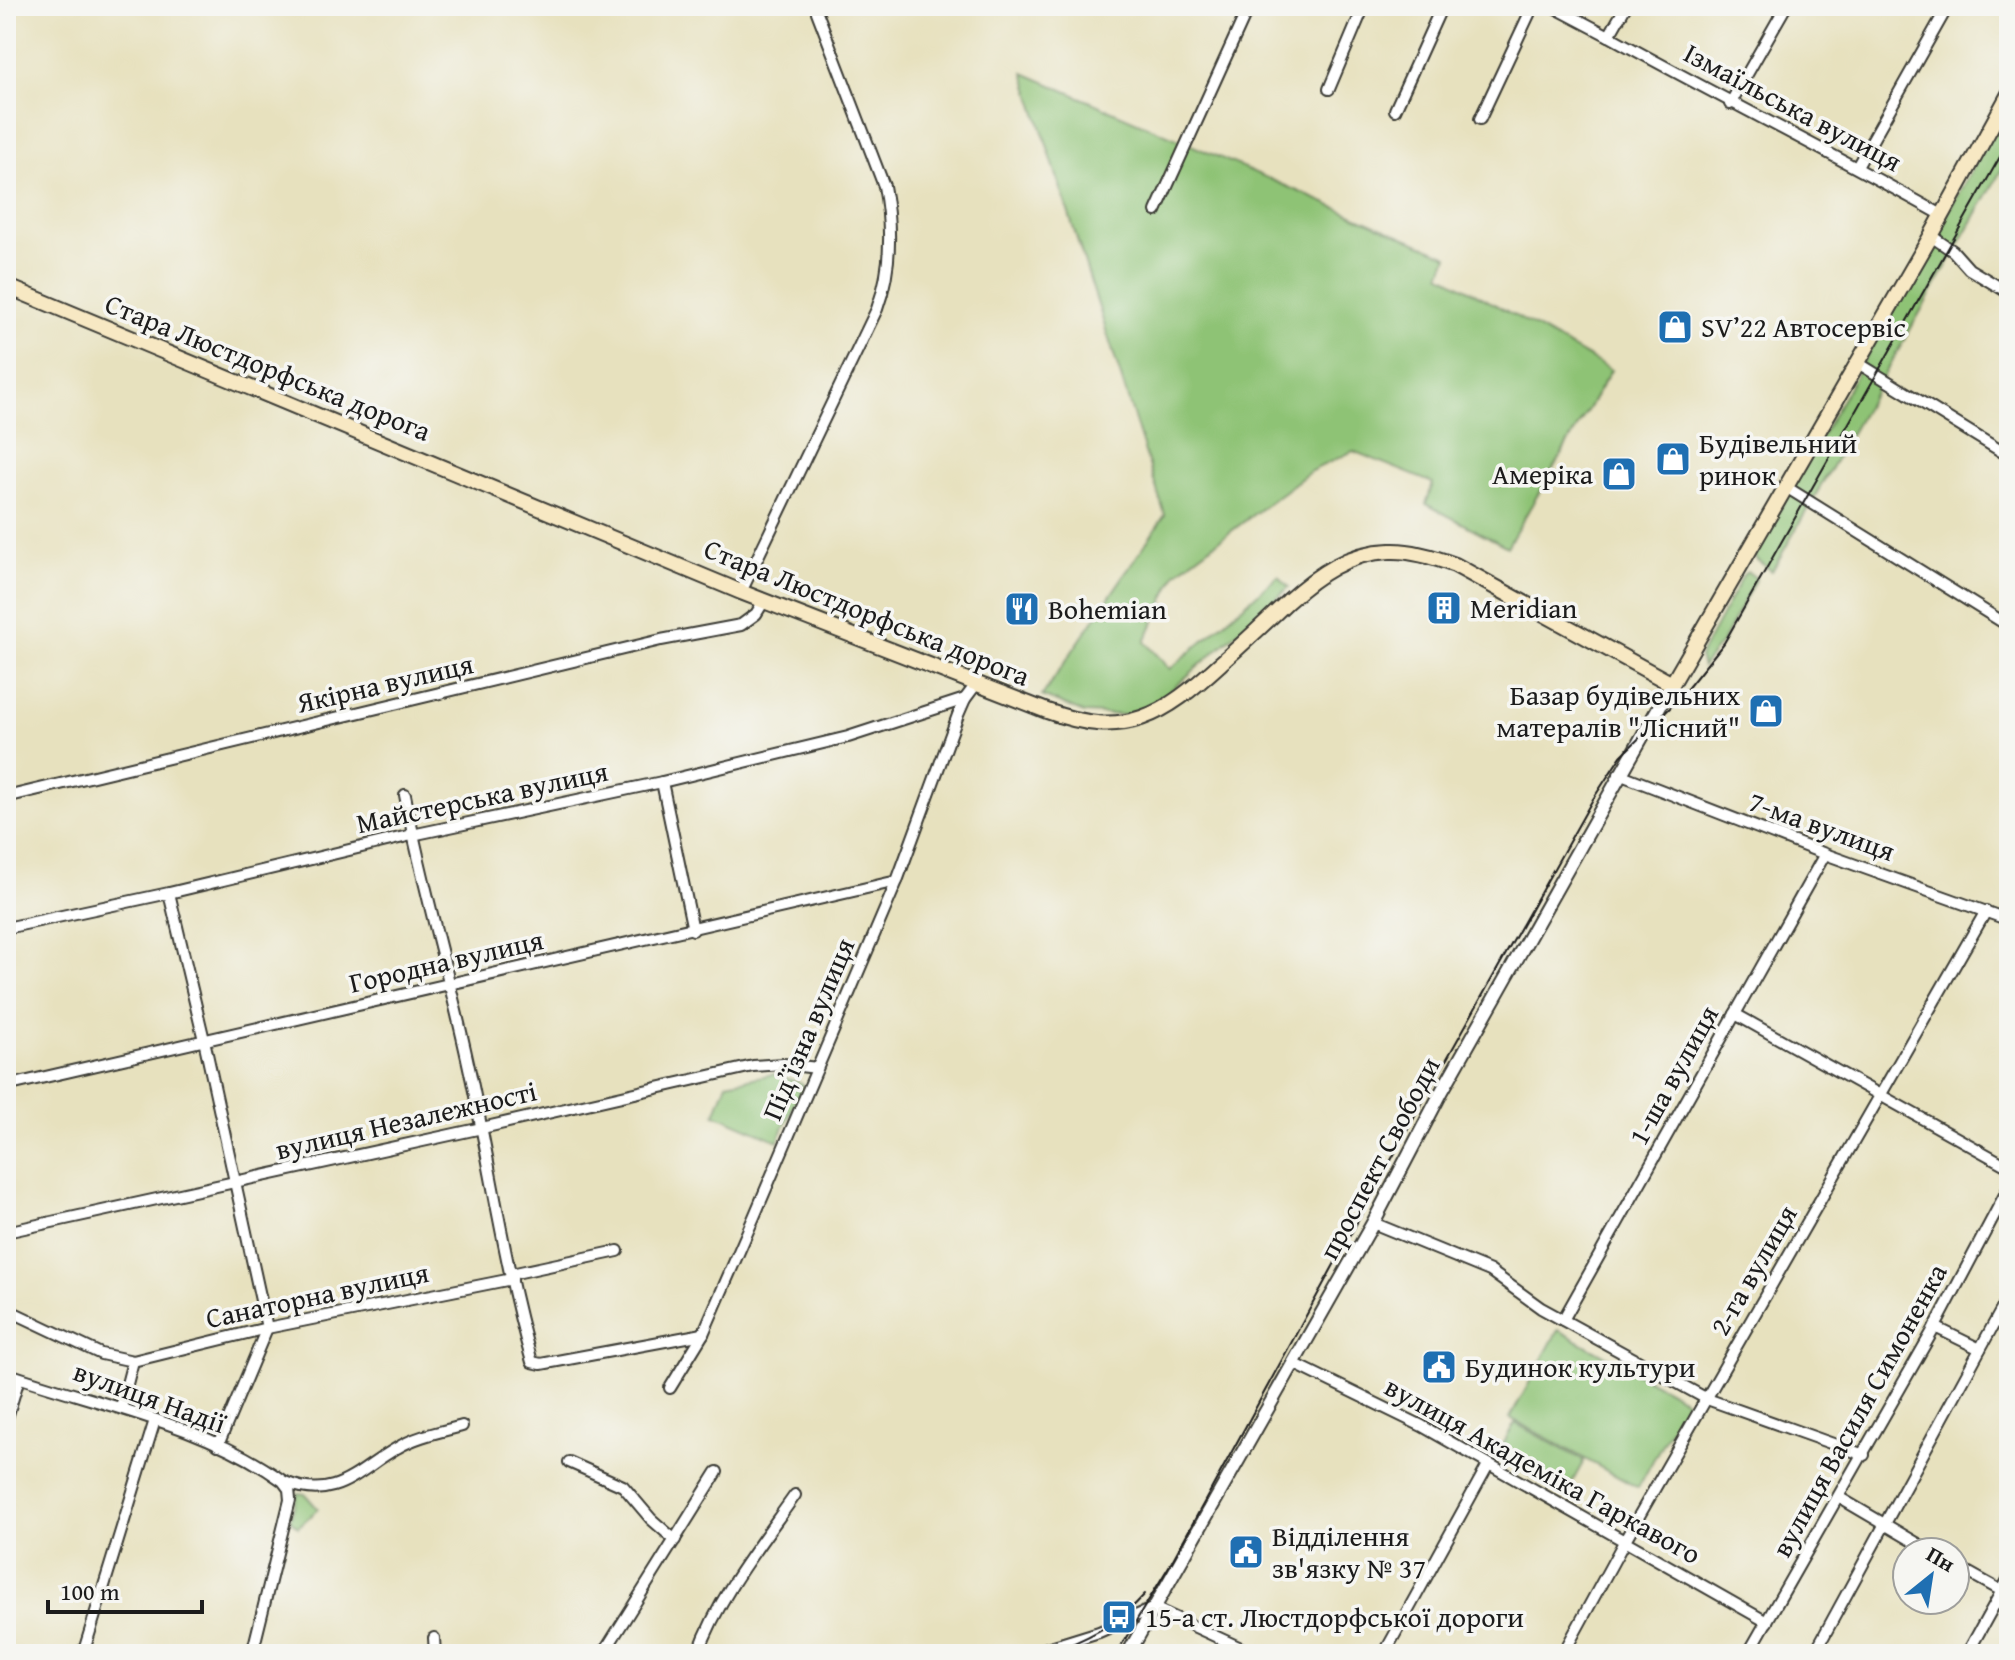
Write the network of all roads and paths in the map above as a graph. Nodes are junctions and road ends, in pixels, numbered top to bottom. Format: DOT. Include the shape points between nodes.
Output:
graph roads {
  1 [pos="1249,6"];
  2 [pos="1364,6"];
  3 [pos="1442,6"];
  4 [pos="1533,6"];
  5 [pos="1552,6"];
  6 [pos="1626,6"];
  7 [pos="1786,6"];
  8 [pos="1948,6"];
  9 [pos="817,12"];
  10 [pos="1609,36"];
  11 [pos="1329,89"];
  12 [pos="2008,98"];
  13 [pos="1730,104"];
  14 [pos="1395,110"];
  15 [pos="1480,119"];
  16 [pos="1857,167"];
  17 [pos="1156,211"];
  18 [pos="1942,215"];
  19 [pos="1931,236"];
  20 [pos="6,286"];
  21 [pos="2009,293"];
  22 [pos="1858,363"];
  23 [pos="2009,456"];
  24 [pos="1786,487"];
  25 [pos="741,592"];
  26 [pos="764,601"];
  27 [pos="2009,626"];
  28 [pos="977,683"];
  29 [pos="1672,684"];
  30 [pos="965,699"];
  31 [pos="1619,774"];
  32 [pos="662,782"];
  33 [pos="405,795"];
  34 [pos="6,797"];
  35 [pos="412,835"];
  36 [pos="1825,854"];
  37 [pos="897,881"];
  38 [pos="169,893"];
  39 [pos="1986,911"];
  40 [pos="2009,920"];
  41 [pos="6,928"];
  42 [pos="693,930"];
  43 [pos="451,985"];
  44 [pos="1735,1014"];
  45 [pos="204,1040"];
  46 [pos="817,1068"];
  47 [pos="6,1086"];
  48 [pos="1882,1095"];
  49 [pos="482,1128"];
  50 [pos="2009,1167"];
  51 [pos="234,1183"];
  52 [pos="2009,1187"];
  53 [pos="1373,1223"];
  54 [pos="6,1232"];
  55 [pos="618,1251"];
  56 [pos="512,1276"];
  57 [pos="2009,1296"];
  58 [pos="6,1309"];
  59 [pos="1563,1320"];
  60 [pos="1935,1327"];
  61 [pos="267,1328"];
  62 [pos="703,1334"];
  63 [pos="1980,1349"];
  64 [pos="133,1361"];
  65 [pos="1293,1363"];
  66 [pos="6,1373"];
  67 [pos="19,1378"];
  68 [pos="670,1388"];
  69 [pos="1707,1399"];
  70 [pos="121,1407"];
  71 [pos="155,1420"];
  72 [pos="6,1421"];
  73 [pos="462,1426"];
  74 [pos="218,1445"];
  75 [pos="1864,1455"];
  76 [pos="569,1462"];
  77 [pos="1488,1465"];
  78 [pos="717,1472"];
  79 [pos="279,1478"];
  80 [pos="795,1495"];
  81 [pos="1840,1498"];
  82 [pos="1886,1526"];
  83 [pos="1904,1536"];
  84 [pos="675,1540"];
  85 [pos="1624,1542"];
  86 [pos="1971,1574"];
  87 [pos="2009,1578"];
  88 [pos="2006,1593"];
  89 [pos="1154,1608"];
  90 [pos="1767,1622"];
  91 [pos="434,1638"];
  92 [pos="83,1654"];
  93 [pos="252,1654"];
  94 [pos="435,1654"];
  95 [pos="603,1654"];
  96 [pos="698,1654"];
  97 [pos="1028,1654"];
  98 [pos="1128,1654"];
  99 [pos="1254,1654"];
  100 [pos="1384,1654"];
  101 [pos="1563,1654"];
  102 [pos="1748,1654"];
  103 [pos="1814,1654"];
  104 [pos="1967,1654"];
  1 -- 17 [label="street"];
  2 -- 11 [label="street"];
  3 -- 14 [label="street"];
  4 -- 15 [label="street"];
  5 -- 10 [label="street, Ізмаїльська вулиця"];
  6 -- 10 [label="street"];
  7 -- 13 [label="street"];
  8 -- 16 [label="street"];
  9 -- 25 [label="street" via="884,186 889,263 877,309"];
  10 -- 13 [label="street, Ізмаїльська вулиця"];
  12 -- 18 [label="main road"];
  13 -- 16 [label="street, Ізмаїльська вулиця"];
  16 -- 18 [label="street, Ізмаїльська вулиця"];
  18 -- 19 [label="main road"];
  19 -- 21 [label="street" via="1969,269"];
  19 -- 22 [label="main road"];
  20 -- 25 [label="main road, Стара Люстдорфська дорога"];
  22 -- 23 [label="street"];
  22 -- 24 [label="main road"];
  24 -- 27 [label="street"];
  24 -- 29 [label="main road"];
  25 -- 26 [label="main road, Стара Люстдорфська дорога"];
  26 -- 28 [label="main road, Стара Люстдорфська дорога"];
  26 -- 34 [label="street, Якірна вулиця" via="741,625"];
  28 -- 29 [label="main road, Стара Люстдорфська дорога" via="1080,721 1110,724 1150,716 1180,700 1319,576 1354,557 1390,551 1455,565"];
  28 -- 30 [label="street, Підʼїзна вулиця"];
  29 -- 31 [label="street, проспект Свободи"];
  30 -- 32 [label="street, Майстерська вулиця" via="848,737"];
  30 -- 37 [label="street, Підʼїзна вулиця"];
  31 -- 36 [label="street, 7-ма вулиця"];
  31 -- 53 [label="street, проспект Свободи"];
  32 -- 35 [label="street, Майстерська вулиця"];
  32 -- 42 [label="street"];
  33 -- 35 [label="street"];
  35 -- 38 [label="street, Майстерська вулиця"];
  35 -- 43 [label="street"];
  36 -- 39 [label="street, 7-ма вулиця"];
  36 -- 44 [label="street, 1-ша вулиця"];
  37 -- 42 [label="street, Городна вулиця"];
  37 -- 46 [label="street, Підʼїзна вулиця"];
  38 -- 41 [label="street, Майстерська вулиця"];
  38 -- 45 [label="street"];
  39 -- 40 [label="street, 7-ма вулиця"];
  39 -- 48 [label="street, 2-га вулиця"];
  42 -- 43 [label="street, Городна вулиця"];
  43 -- 45 [label="street, Городна вулиця"];
  43 -- 49 [label="street"];
  44 -- 48 [label="street"];
  44 -- 59 [label="street, 1-ша вулиця"];
  45 -- 47 [label="street, Городна вулиця"];
  45 -- 51 [label="street"];
  46 -- 49 [label="street, вулиця Незалежності" via="753,1066"];
  46 -- 62 [label="street, Підʼїзна вулиця"];
  48 -- 50 [label="street"];
  48 -- 69 [label="street, 2-га вулиця"];
  49 -- 51 [label="street, вулиця Незалежності"];
  49 -- 56 [label="street"];
  51 -- 54 [label="street, вулиця Незалежності"];
  51 -- 61 [label="street"];
  52 -- 60 [label="street, вулиця Василя Симоненка"];
  53 -- 59 [label="street" via="1490,1271"];
  53 -- 65 [label="street, проспект Свободи"];
  55 -- 56 [label="street, Санаторна вулиця"];
  56 -- 61 [label="street, Санаторна вулиця"];
  56 -- 62 [label="street" via="534,1363"];
  57 -- 63 [label="street"];
  58 -- 64 [label="street, вулиця Надії" via="101,1354"];
  59 -- 69 [label="street"];
  60 -- 63 [label="street"];
  60 -- 75 [label="street, вулиця Василя Симоненка"];
  61 -- 64 [label="street, Санаторна вулиця"];
  61 -- 74 [label="street"];
  62 -- 68 [label="street, Підʼїзна вулиця"];
  63 -- 82 [label="street"];
  64 -- 70 [label="street"];
  65 -- 77 [label="street, вулиця Академіка Гаркавого"];
  65 -- 89 [label="street, проспект Свободи"];
  66 -- 67 [label="street, вулиця Надії"];
  67 -- 70 [label="street, вулиця Надії"];
  67 -- 72 [label="street"];
  69 -- 75 [label="street"];
  69 -- 85 [label="street, 2-га вулиця"];
  70 -- 71 [label="street, вулиця Надії"];
  71 -- 74 [label="street, вулиця Надії"];
  71 -- 92 [label="street"];
  73 -- 79 [label="street, вулиця Надії" via="398,1447 339,1485 307,1489"];
  74 -- 79 [label="street, вулиця Надії"];
  75 -- 81 [label="street, вулиця Василя Симоненка"];
  76 -- 84 [label="street" via="623,1486"];
  77 -- 85 [label="street, вулиця Академіка Гаркавого"];
  77 -- 100 [label="street"];
  78 -- 84 [label="street"];
  79 -- 93 [label="street" via="289,1489 290,1500"];
  80 -- 96 [label="street" via="728,1589"];
  81 -- 82 [label="street"];
  81 -- 90 [label="street, вулиця Василя Симоненка"];
  82 -- 83 [label="street"];
  82 -- 103 [label="street"];
  84 -- 95 [label="street"];
  85 -- 90 [label="street, вулиця Академіка Гаркавого"];
  85 -- 101 [label="street, 2-га вулиця"];
  86 -- 88 [label="street"];
  87 -- 88 [label="street"];
  88 -- 104 [label="street"];
  89 -- 97 [label="street"];
  89 -- 98 [label="street, проспект Свободи"];
  89 -- 99 [label="street"];
  90 -- 102 [label="street, вулиця Василя Симоненка"];
  91 -- 94 [label="street"];
}
